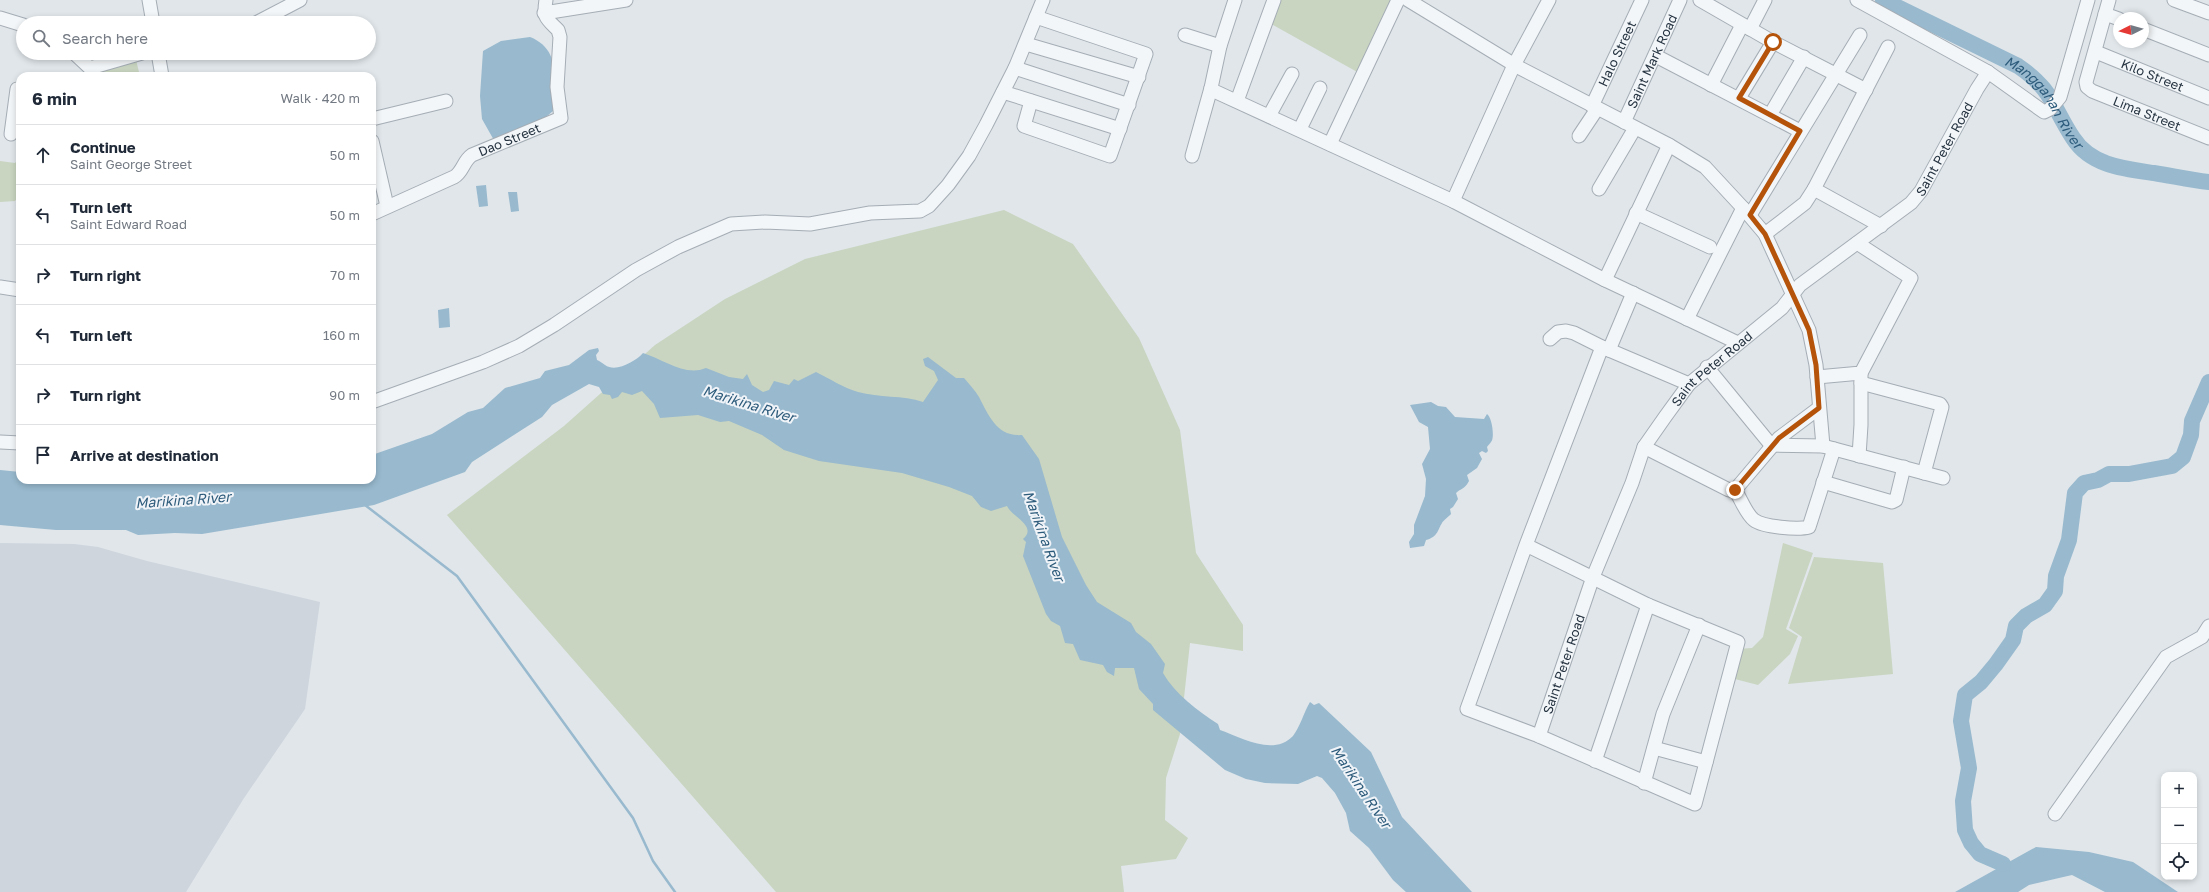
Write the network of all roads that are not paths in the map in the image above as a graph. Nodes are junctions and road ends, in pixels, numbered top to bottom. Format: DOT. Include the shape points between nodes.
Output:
graph roads {
  1 [pos="149,0"];
  2 [pos="300,0"];
  3 [pos="626,0"];
  4 [pos="1043,0"];
  5 [pos="1235,0"];
  6 [pos="1274,0"];
  7 [pos="1398,0"];
  8 [pos="1408,0"];
  9 [pos="1549,0"];
  10 [pos="1642,0"];
  11 [pos="1680,0"];
  12 [pos="1766,0"];
  13 [pos="1857,0"];
  14 [pos="2088,0"];
  15 [pos="2109,0"];
  16 [pos="2174,0"];
  17 [pos="1708,2"];
  18 [pos="546,11"];
  19 [pos="2105,14"];
  20 [pos="2209,14"];
  21 [pos="152,16"];
  22 [pos="269,16"];
  23 [pos="1036,17"];
  24 [pos="2113,17"];
  25 [pos="0,18"];
  26 [pos="16,23"];
  27 [pos="1746,27"];
  28 [pos="2149,31"];
  29 [pos="1185,35"];
  30 [pos="1860,35"];
  31 [pos="1773,42"];
  32 [pos="1026,44"];
  33 [pos="1220,46"];
  34 [pos="1888,47"];
  35 [pos="2096,52"];
  36 [pos="2209,54"];
  37 [pos="1656,56"];
  38 [pos="1804,57"];
  39 [pos="81,60"];
  40 [pos="118,60"];
  41 [pos="159,60"];
  42 [pos="1514,65"];
  43 [pos="1015,68"];
  44 [pos="161,72"];
  45 [pos="1988,72"];
  46 [pos="1292,74"];
  47 [pos="1834,75"];
  48 [pos="1139,77"];
  49 [pos="1711,85"];
  50 [pos="1211,88"];
  51 [pos="1320,88"];
  52 [pos="1866,90"];
  53 [pos="1003,92"];
  54 [pos="16,95"];
  55 [pos="1739,98"];
  56 [pos="2209,98"];
  57 [pos="1031,101"];
  58 [pos="1237,101"];
  59 [pos="446,102"];
  60 [pos="1130,104"];
  61 [pos="1594,108"];
  62 [pos="1770,115"];
  63 [pos="1269,116"];
  64 [pos="376,118"];
  65 [pos="1630,125"];
  66 [pos="1300,129"];
  67 [pos="1120,130"];
  68 [pos="1800,131"];
  69 [pos="10,134"];
  70 [pos="1579,136"];
  71 [pos="2209,138"];
  72 [pos="1330,144"];
  73 [pos="1669,145"];
  74 [pos="1192,156"];
  75 [pos="376,158"];
  76 [pos="1599,189"];
  77 [pos="1814,189"];
  78 [pos="1453,201"];
  79 [pos="387,206"];
  80 [pos="1746,211"];
  81 [pos="376,212"];
  82 [pos="1636,213"];
  83 [pos="1881,226"];
  84 [pos="1765,234"];
  85 [pos="1857,243"];
  86 [pos="1710,247"];
  87 [pos="1605,280"];
  88 [pos="0,287"];
  89 [pos="16,289"];
  90 [pos="1633,293"];
  91 [pos="1792,294"];
  92 [pos="1687,319"];
  93 [pos="1550,339"];
  94 [pos="1738,343"];
  95 [pos="1606,349"];
  96 [pos="1707,367"];
  97 [pos="1818,377"];
  98 [pos="1861,378"];
  99 [pos="1689,384"];
  100 [pos="376,401"];
  101 [pos="1819,408"];
  102 [pos="0,442"];
  103 [pos="16,443"];
  104 [pos="1771,445"];
  105 [pos="1644,447"];
  106 [pos="1829,448"];
  107 [pos="1859,456"];
  108 [pos="1904,467"];
  109 [pos="1924,473"];
  110 [pos="1943,478"];
  111 [pos="1824,482"];
  112 [pos="1735,490"];
  113 [pos="1526,545"];
  114 [pos="1593,577"];
  115 [pos="1648,604"];
  116 [pos="1699,625"];
  117 [pos="2209,626"];
  118 [pos="1539,736"];
  119 [pos="1654,748"];
  120 [pos="1595,761"];
  121 [pos="1706,762"];
  122 [pos="1644,783"];
  123 [pos="2055,814"];
  1 -- 21 [label="street"];
  2 -- 22 [label="street"];
  3 -- 18 [label="street"];
  4 -- 23 [label="street"];
  5 -- 33 [label="street"];
  6 -- 58 [label="street"];
  7 -- 72 [label="street"];
  8 -- 42 [label="street"];
  9 -- 42 [label="street"];
  10 -- 61 [label="street, Halo Street"];
  11 -- 37 [label="street, Saint Mark Road"];
  12 -- 27 [label="street"];
  13 -- 45 [label="street"];
  14 -- 45 [label="street" via="2060,97 2050,109 2044,112"];
  15 -- 19 [label="street"];
  16 -- 20 [label="street"];
  17 -- 27 [label="street"];
  18 -- 79 [label="street, Dao Street" via="560,37 558,87 561,118 472,155 465,160 454,177"];
  19 -- 24 [label="street"];
  19 -- 35 [label="street"];
  23 -- 32 [label="street"];
  23 -- 48 [label="street" via="1146,54"];
  25 -- 26 [label="street"];
  27 -- 31 [label="street"];
  27 -- 49 [label="street"];
  28 -- 36 [label="street"];
  29 -- 33 [label="street"];
  30 -- 47 [label="street"];
  31 -- 38 [label="street"];
  31 -- 55 [label="street"];
  32 -- 43 [label="street"];
  32 -- 48 [label="street"];
  33 -- 50 [label="street"];
  34 -- 52 [label="street"];
  35 -- 56 [label="street, Kilo Street"];
  35 -- 71 [label="street, Lima Street" via="2086,82 2092,92"];
  37 -- 49 [label="street"];
  37 -- 65 [label="street, Saint Mark Road"];
  38 -- 47 [label="street"];
  38 -- 62 [label="street"];
  39 -- 40 [label="street" via="90,68"];
  41 -- 44 [label="street"];
  42 -- 61 [label="street"];
  42 -- 78 [label="street"];
  43 -- 53 [label="street"];
  43 -- 60 [label="street"];
  45 -- 83 [label="street, Saint Peter Road" via="1921,191 1911,203"];
  46 -- 63 [label="street"];
  47 -- 52 [label="street"];
  47 -- 68 [label="street"];
  48 -- 60 [label="street"];
  49 -- 55 [label="street"];
  50 -- 58 [label="street"];
  50 -- 74 [label="street"];
  51 -- 66 [label="street"];
  52 -- 77 [label="street"];
  53 -- 57 [label="street"];
  53 -- 100 [label="street" via="969,156 929,206 920,211 870,213 810,224 731,224 678,247 636,270 519,346 483,362"];
  54 -- 69 [label="street"];
  55 -- 62 [label="street"];
  57 -- 67 [label="street"];
  57 -- 67 [label="street" via="1024,126 1110,156"];
  58 -- 63 [label="street"];
  59 -- 64 [label="street"];
  60 -- 67 [label="street"];
  61 -- 65 [label="street"];
  61 -- 70 [label="street, Halo Street"];
  62 -- 68 [label="street"];
  63 -- 66 [label="street"];
  65 -- 73 [label="street"];
  65 -- 76 [label="street, Saint Mark Road"];
  66 -- 72 [label="street"];
  68 -- 80 [label="street"];
  72 -- 78 [label="street"];
  73 -- 80 [label="street" via="1705,168"];
  73 -- 82 [label="street"];
  75 -- 79 [label="street"];
  77 -- 83 [label="street"];
  77 -- 84 [label="street" via="1805,202"];
  78 -- 87 [label="street"];
  79 -- 81 [label="street, Dao Street"];
  80 -- 84 [label="street"];
  80 -- 92 [label="street"];
  82 -- 86 [label="street"];
  82 -- 87 [label="street"];
  83 -- 85 [label="street, Saint Peter Road"];
  84 -- 91 [label="street"];
  85 -- 91 [label="street, Saint Peter Road" via="1800,285"];
  85 -- 98 [label="street" via="1911,278"];
  87 -- 90 [label="street"];
  88 -- 89 [label="street"];
  90 -- 92 [label="street"];
  90 -- 95 [label="street"];
  91 -- 94 [label="street, Saint Peter Road" via="1782,308"];
  91 -- 97 [label="street" via="1809,330"];
  92 -- 94 [label="street"];
  93 -- 95 [label="street" via="1558,332 1566,331"];
  94 -- 96 [label="street, Saint Peter Road"];
  95 -- 99 [label="street"];
  95 -- 113 [label="street"];
  96 -- 99 [label="street, Saint Peter Road"];
  96 -- 104 [label="street"];
  97 -- 98 [label="street"];
  97 -- 101 [label="street"];
  98 -- 107 [label="street"];
  98 -- 109 [label="street" via="1940,404 1942,407"];
  99 -- 105 [label="street, Saint Peter Road"];
  101 -- 104 [label="street"];
  101 -- 106 [label="street"];
  102 -- 103 [label="street"];
  104 -- 106 [label="street"];
  104 -- 112 [label="street"];
  105 -- 112 [label="street" via="1729,490"];
  105 -- 114 [label="street, Saint Peter Road"];
  106 -- 107 [label="street"];
  106 -- 111 [label="street"];
  107 -- 108 [label="street"];
  108 -- 109 [label="street"];
  108 -- 111 [label="street" via="1896,500 1892,502"];
  109 -- 110 [label="street"];
  111 -- 112 [label="street" via="1809,527 1804,528 1771,526 1754,520"];
  113 -- 114 [label="street"];
  113 -- 118 [label="street" via="1467,709"];
  114 -- 115 [label="street"];
  114 -- 118 [label="street, Saint Peter Road"];
  115 -- 116 [label="street"];
  115 -- 120 [label="street"];
  116 -- 119 [label="street" via="1663,714"];
  116 -- 121 [label="street" via="1738,642"];
  117 -- 123 [label="street" via="2202,637 2166,657"];
  118 -- 120 [label="street"];
  119 -- 121 [label="street"];
  119 -- 122 [label="street"];
  120 -- 122 [label="street"];
  121 -- 122 [label="street" via="1696,804"];
}
